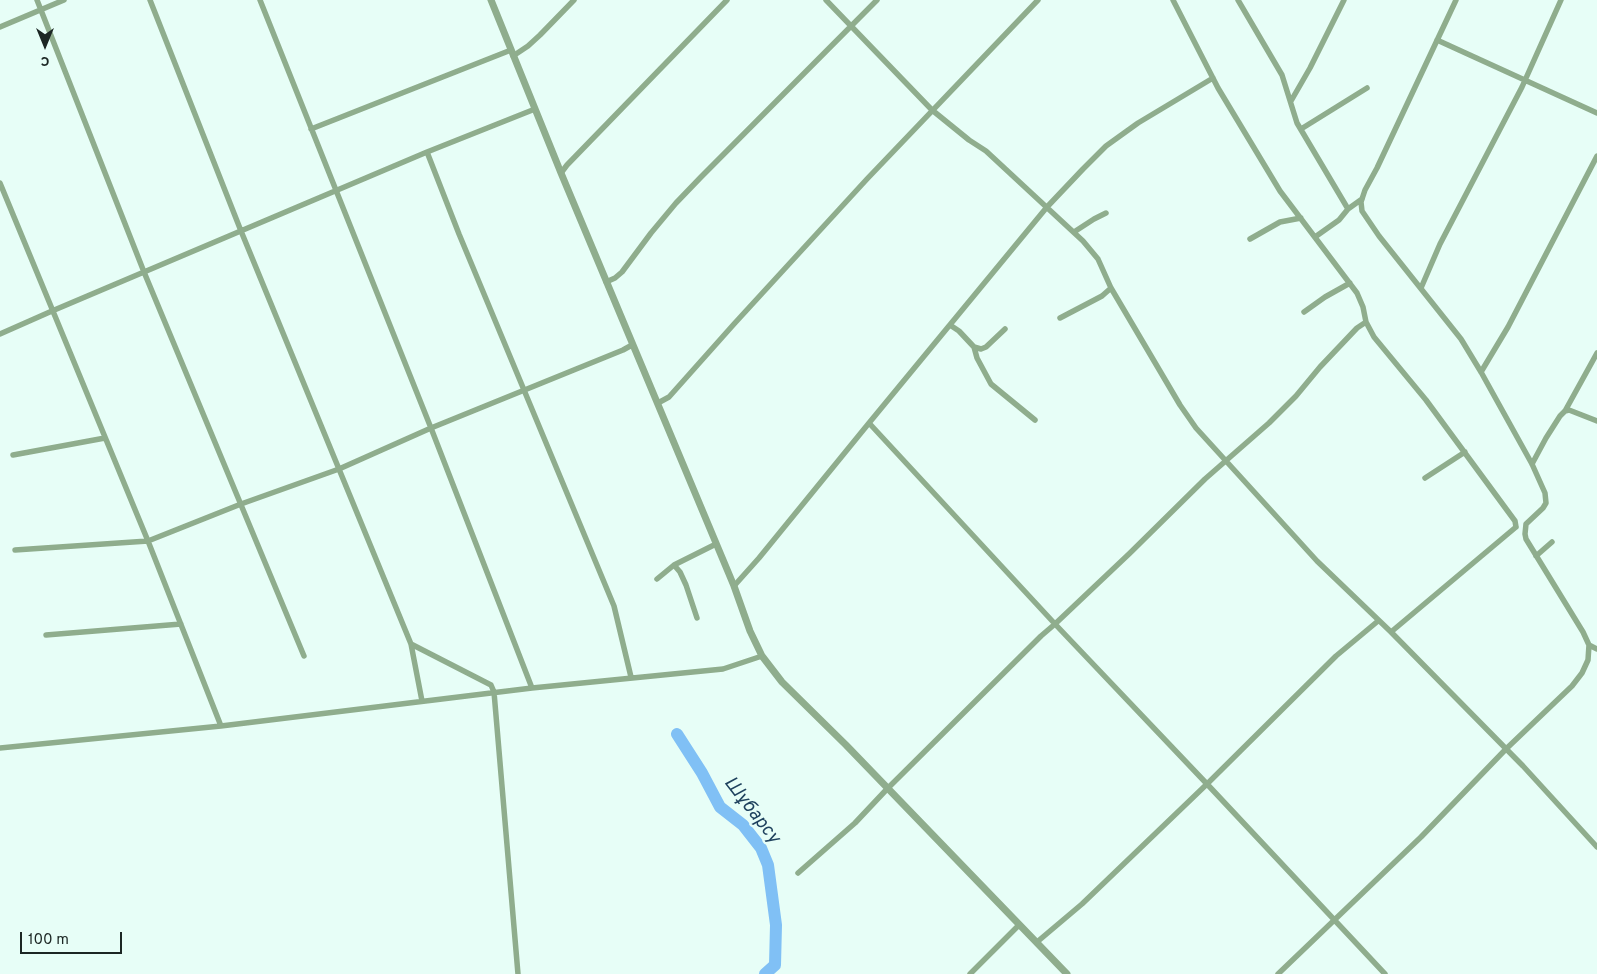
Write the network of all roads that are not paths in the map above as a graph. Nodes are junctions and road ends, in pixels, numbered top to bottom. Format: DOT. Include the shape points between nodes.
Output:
graph roads {
  1 [pos="37,0"];
  2 [pos="64,0"];
  3 [pos="150,0"];
  4 [pos="260,0"];
  5 [pos="491,0"];
  6 [pos="574,0"];
  7 [pos="728,0"];
  8 [pos="826,0"];
  9 [pos="877,0"];
  10 [pos="1038,0"];
  11 [pos="1173,0"];
  12 [pos="1238,0"];
  13 [pos="1344,0"];
  14 [pos="1456,0"];
  15 [pos="1562,0"];
  16 [pos="41,10"];
  17 [pos="851,25"];
  18 [pos="0,27"];
  19 [pos="1437,40"];
  20 [pos="512,53"];
  21 [pos="1213,78"];
  22 [pos="1525,80"];
  23 [pos="1367,88"];
  24 [pos="1291,101"];
  25 [pos="535,108"];
  26 [pos="932,110"];
  27 [pos="1597,113"];
  28 [pos="310,129"];
  29 [pos="1301,129"];
  30 [pos="427,152"];
  31 [pos="1597,156"];
  32 [pos="561,173"];
  33 [pos="0,183"];
  34 [pos="336,190"];
  35 [pos="1362,199"];
  36 [pos="1047,207"];
  37 [pos="1348,209"];
  38 [pos="1106,213"];
  39 [pos="1301,218"];
  40 [pos="241,231"];
  41 [pos="1074,232"];
  42 [pos="1315,237"];
  43 [pos="1250,239"];
  44 [pos="144,272"];
  45 [pos="606,282"];
  46 [pos="1350,283"];
  47 [pos="1111,288"];
  48 [pos="1421,288"];
  49 [pos="52,311"];
  50 [pos="1304,312"];
  51 [pos="1060,318"];
  52 [pos="1366,322"];
  53 [pos="950,325"];
  54 [pos="1005,329"];
  55 [pos="0,334"];
  56 [pos="632,346"];
  57 [pos="974,347"];
  58 [pos="1597,353"];
  59 [pos="1481,372"];
  60 [pos="524,390"];
  61 [pos="658,403"];
  62 [pos="1565,411"];
  63 [pos="1035,420"];
  64 [pos="1597,421"];
  65 [pos="869,423"];
  66 [pos="431,428"];
  67 [pos="105,438"];
  68 [pos="1465,452"];
  69 [pos="13,455"];
  70 [pos="1227,461"];
  71 [pos="1532,464"];
  72 [pos="339,469"];
  73 [pos="1425,478"];
  74 [pos="241,504"];
  75 [pos="1516,527"];
  76 [pos="1525,530"];
  77 [pos="148,541"];
  78 [pos="1552,542"];
  79 [pos="716,544"];
  80 [pos="15,550"];
  81 [pos="1536,556"];
  82 [pos="674,565"];
  83 [pos="657,579"];
  84 [pos="734,586"];
  85 [pos="697,618"];
  86 [pos="1378,621"];
  87 [pos="180,624"];
  88 [pos="1055,624"];
  89 [pos="1391,632"];
  90 [pos="46,635"];
  91 [pos="411,644"];
  92 [pos="1589,645"];
  93 [pos="1597,649"];
  94 [pos="304,656"];
  95 [pos="762,656"];
  96 [pos="631,677"];
  97 [pos="532,688"];
  98 [pos="494,692"];
  99 [pos="422,701"];
  100 [pos="221,726"];
  101 [pos="0,748"];
  102 [pos="1506,749"];
  103 [pos="1207,784"];
  104 [pos="887,789"];
  105 [pos="1597,847"];
  106 [pos="798,873"];
  107 [pos="1334,920"];
  108 [pos="1019,924"];
  109 [pos="1036,942"];
  110 [pos="518,974"];
  111 [pos="970,974"];
  112 [pos="1067,974"];
  113 [pos="1278,974"];
  114 [pos="1385,974"];
  1 -- 16 [label="street"];
  2 -- 16 [label="street"];
  3 -- 40 [label="street"];
  4 -- 28 [label="street"];
  5 -- 20 [label="street"];
  6 -- 20 [label="street" via="528,46"];
  7 -- 32 [label="street"];
  8 -- 17 [label="street"];
  9 -- 17 [label="street"];
  10 -- 26 [label="street"];
  11 -- 21 [label="street"];
  12 -- 24 [label="street" via="1282,75"];
  13 -- 24 [label="street"];
  14 -- 19 [label="street"];
  15 -- 22 [label="street"];
  16 -- 18 [label="street"];
  16 -- 44 [label="street"];
  17 -- 26 [label="street"];
  17 -- 45 [label="street" via="676,202 622,272"];
  19 -- 22 [label="street"];
  19 -- 35 [label="street"];
  20 -- 25 [label="street"];
  20 -- 28 [label="street"];
  21 -- 36 [label="street" via="1106,146"];
  21 -- 39 [label="street" via="1280,191"];
  22 -- 27 [label="street"];
  22 -- 48 [label="street" via="1440,244"];
  23 -- 29 [label="street"];
  24 -- 29 [label="street"];
  25 -- 30 [label="street"];
  25 -- 32 [label="street"];
  26 -- 36 [label="street" via="986,151"];
  26 -- 61 [label="street" via="670,397"];
  28 -- 34 [label="street"];
  29 -- 37 [label="street"];
  30 -- 34 [label="street"];
  30 -- 60 [label="street"];
  31 -- 59 [label="street"];
  32 -- 45 [label="street"];
  33 -- 49 [label="street"];
  34 -- 40 [label="street"];
  34 -- 66 [label="street"];
  35 -- 37 [label="street"];
  35 -- 48 [label="street" via="1362,211"];
  36 -- 41 [label="street"];
  36 -- 53 [label="street"];
  37 -- 42 [label="street" via="1339,220"];
  38 -- 41 [label="street"];
  39 -- 42 [label="street"];
  39 -- 43 [label="street" via="1280,222"];
  40 -- 44 [label="street"];
  40 -- 72 [label="street"];
  41 -- 47 [label="street" via="1098,259"];
  42 -- 46 [label="street"];
  44 -- 49 [label="street"];
  44 -- 74 [label="street"];
  45 -- 56 [label="street"];
  46 -- 50 [label="street"];
  46 -- 52 [label="street" via="1363,307"];
  47 -- 51 [label="street"];
  47 -- 70 [label="street" via="1180,405 1196,428"];
  48 -- 59 [label="street" via="1461,339"];
  49 -- 55 [label="street"];
  49 -- 67 [label="street"];
  52 -- 68 [label="street" via="1374,337"];
  52 -- 70 [label="street" via="1270,423"];
  53 -- 57 [label="street"];
  53 -- 65 [label="street"];
  54 -- 57 [label="street" via="986,347"];
  56 -- 60 [label="street"];
  56 -- 61 [label="street"];
  57 -- 63 [label="street" via="991,384"];
  58 -- 62 [label="street"];
  59 -- 71 [label="street"];
  60 -- 66 [label="street"];
  60 -- 96 [label="street" via="614,606"];
  61 -- 79 [label="street"];
  62 -- 64 [label="street"];
  62 -- 71 [label="street"];
  65 -- 84 [label="street"];
  65 -- 88 [label="street"];
  66 -- 72 [label="street"];
  66 -- 97 [label="street"];
  67 -- 69 [label="street"];
  67 -- 77 [label="street"];
  68 -- 73 [label="street"];
  68 -- 75 [label="street" via="1515,521"];
  70 -- 86 [label="street" via="1317,561"];
  70 -- 88 [label="street"];
  71 -- 76 [label="street" via="1545,492 1546,503 1526,524"];
  72 -- 74 [label="street"];
  72 -- 91 [label="street"];
  74 -- 77 [label="street"];
  74 -- 94 [label="street"];
  75 -- 76 [label="street"];
  75 -- 89 [label="street"];
  76 -- 81 [label="street" via="1526,539"];
  77 -- 80 [label="street"];
  77 -- 87 [label="street"];
  78 -- 81 [label="street"];
  79 -- 82 [label="street"];
  79 -- 84 [label="street"];
  81 -- 92 [label="street"];
  82 -- 83 [label="street"];
  82 -- 85 [label="street" via="686,584"];
  84 -- 95 [label="street"];
  86 -- 89 [label="street"];
  86 -- 103 [label="street" via="1336,656"];
  87 -- 90 [label="street"];
  87 -- 100 [label="street"];
  88 -- 103 [label="street"];
  88 -- 104 [label="street"];
  89 -- 102 [label="street"];
  91 -- 98 [label="street" via="491,685"];
  91 -- 99 [label="street"];
  92 -- 93 [label="street"];
  92 -- 102 [label="street" via="1588,660 1572,686"];
  95 -- 96 [label="street" via="723,669"];
  95 -- 104 [label="street" via="782,682"];
  96 -- 97 [label="street"];
  97 -- 98 [label="street"];
  98 -- 99 [label="street"];
  98 -- 110 [label="street"];
  99 -- 100 [label="street"];
  100 -- 101 [label="street"];
  102 -- 105 [label="street"];
  102 -- 107 [label="street"];
  103 -- 107 [label="street"];
  103 -- 109 [label="street" via="1082,904"];
  104 -- 106 [label="street"];
  104 -- 108 [label="street"];
  107 -- 113 [label="street"];
  107 -- 114 [label="street"];
  108 -- 109 [label="street"];
  108 -- 111 [label="street"];
  109 -- 112 [label="street"];
}
